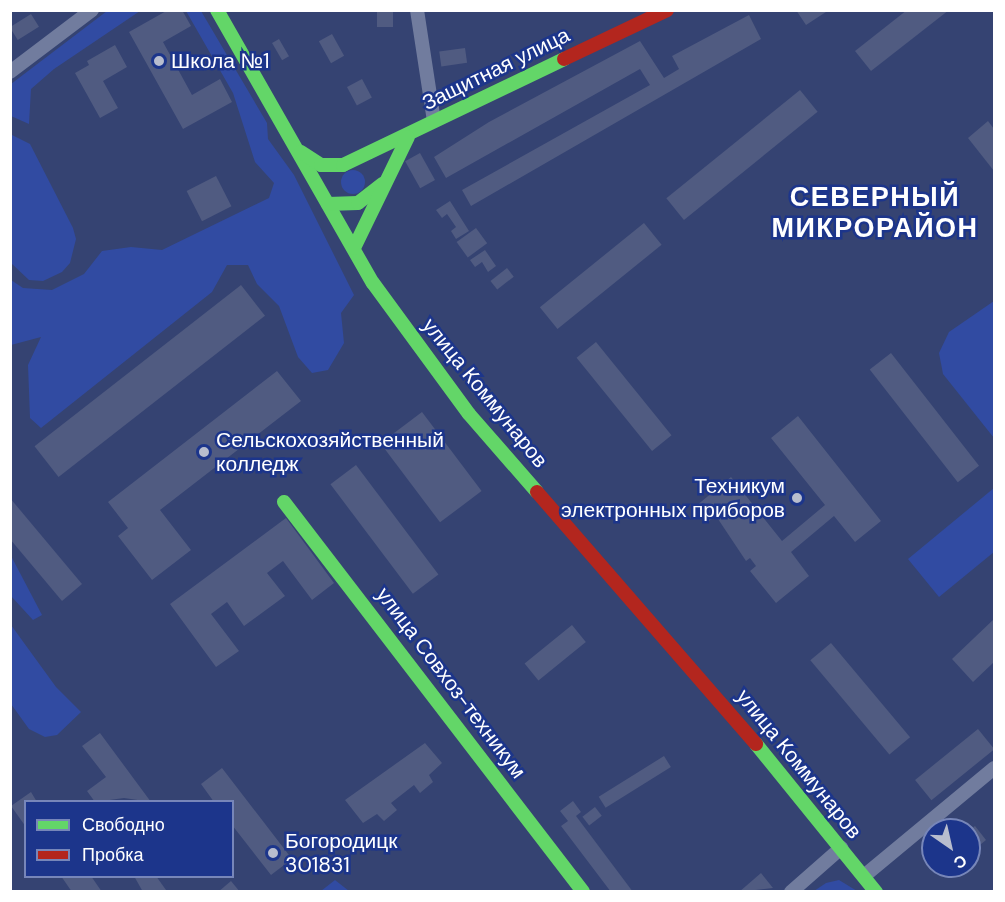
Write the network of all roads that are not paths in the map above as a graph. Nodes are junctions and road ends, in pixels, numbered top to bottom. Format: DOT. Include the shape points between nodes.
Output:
graph roads {
  1 [pos="92,10"];
  2 [pos="217,10"];
  3 [pos="417,10"];
  4 [pos="667,10"];
  5 [pos="11,70"];
  6 [pos="434,121"];
  7 [pos="408,137"];
  8 [pos="297,148"];
  9 [pos="343,165"];
  10 [pos="387,179"];
  11 [pos="326,199"];
  12 [pos="354,248"];
  13 [pos="284,502"];
  14 [pos="994,768"];
  15 [pos="841,848"];
  16 [pos="864,876"];
  17 [pos="583,891"];
  18 [pos="791,891"];
  19 [pos="876,891"];
  1 -- 5 [label="street"];
  2 -- 8 [label="main road, улица Коммунаров"];
  3 -- 6 [label="street"];
  4 -- 6 [label="main road, Защитная улица"];
  6 -- 7 [label="main road, Защитная улица"];
  7 -- 9 [label="main road, Защитная улица"];
  7 -- 10 [label="main road"];
  8 -- 9 [label="main road" via="321,165"];
  8 -- 11 [label="main road, улица Коммунаров"];
  9 -- 11 [label="main road"];
  10 -- 11 [label="main road" via="358,203"];
  10 -- 12 [label="main road"];
  11 -- 12 [label="main road, улица Коммунаров"];
  12 -- 15 [label="main road, улица Коммунаров" via="373,283 469,414 717,696"];
  13 -- 17 [label="main road, улица Совхоз-техникум"];
  14 -- 16 [label="street"];
  15 -- 16 [label="main road, улица Коммунаров"];
  15 -- 18 [label="street"];
  16 -- 19 [label="main road, улица Коммунаров"];
}
